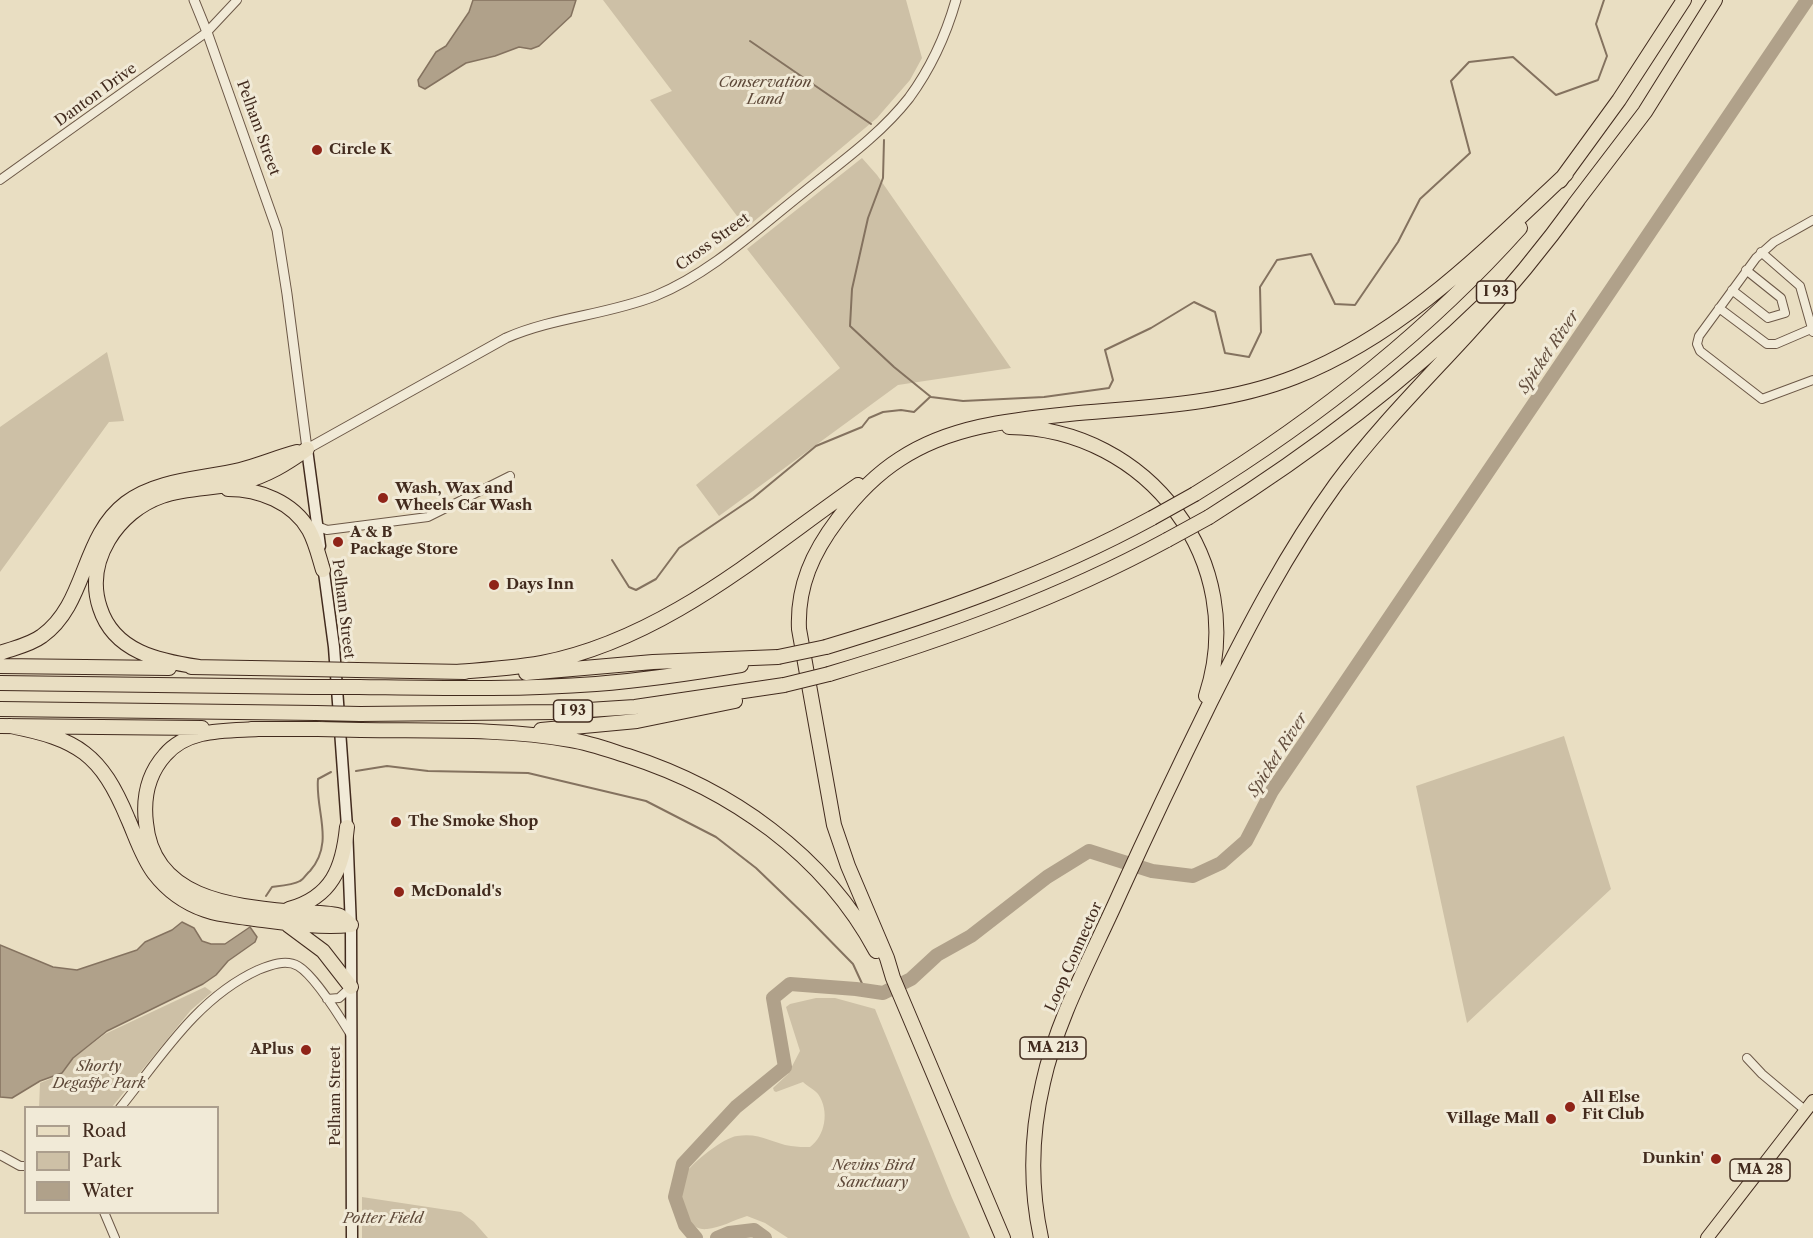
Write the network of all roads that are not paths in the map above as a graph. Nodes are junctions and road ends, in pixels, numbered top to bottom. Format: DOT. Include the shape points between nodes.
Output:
graph roads {
  1 [pos="194,0"];
  2 [pos="237,0"];
  3 [pos="956,0"];
  4 [pos="1684,0"];
  5 [pos="1715,0"];
  6 [pos="207,32"];
  7 [pos="1566,174"];
  8 [pos="0,180"];
  9 [pos="1578,200"];
  10 [pos="1813,220"];
  11 [pos="1761,252"];
  12 [pos="1746,270"];
  13 [pos="1732,290"];
  14 [pos="1719,308"];
  15 [pos="1812,331"];
  16 [pos="1813,380"];
  17 [pos="969,430"];
  18 [pos="307,449"];
  19 [pos="891,465"];
  20 [pos="510,476"];
  21 [pos="211,489"];
  22 [pos="317,526"];
  23 [pos="323,570"];
  24 [pos="0,653"];
  25 [pos="778,657"];
  26 [pos="0,666"];
  27 [pos="199,667"];
  28 [pos="456,672"];
  29 [pos="0,683"];
  30 [pos="784,685"];
  31 [pos="0,709"];
  32 [pos="5,726"];
  33 [pos="258,729"];
  34 [pos="500,733"];
  35 [pos="1193,738"];
  36 [pos="347,827"];
  37 [pos="284,917"];
  38 [pos="351,925"];
  39 [pos="893,978"];
  40 [pos="351,987"];
  41 [pos="327,999"];
  42 [pos="351,1035"];
  43 [pos="1747,1058"];
  44 [pos="121,1106"];
  45 [pos="1809,1106"];
  46 [pos="0,1155"];
  47 [pos="24,1166"];
  48 [pos="105,1214"];
  49 [pos="115,1238"];
  50 [pos="352,1238"];
  51 [pos="1003,1238"];
  52 [pos="1041,1238"];
  53 [pos="1707,1238"];
  1 -- 6 [label="street, Pelham Street"];
  2 -- 6 [label="street, Danton Drive"];
  3 -- 18 [label="street, Cross Street" via="947,30 925,74 890,119 715,262 649,298 506,338"];
  4 -- 7 [label="highway, I 93"];
  5 -- 9 [label="highway, I 93" via="1645,112"];
  6 -- 8 [label="street, Danton Drive"];
  6 -- 18 [label="street, Pelham Street" via="276,230"];
  7 -- 17 [label="highway" via="1438,290 1372,338 1316,369 1232,396 1015,419"];
  7 -- 25 [label="highway, I 93, bridge" via="1478,273 1399,347 1328,404 1195,494 1085,552 966,602 826,647"];
  9 -- 30 [label="highway, I 93, bridge" via="1498,290 1418,366 1321,442 1209,517 1083,582 991,621 830,674"];
  9 -- 35 [label="highway" via="1539,253 1388,420 1326,499 1255,612"];
  10 -- 11 [label="street"];
  11 -- 12 [label="street"];
  11 -- 15 [label="street" via="1800,286"];
  12 -- 13 [label="street"];
  12 -- 13 [label="street" via="1781,298 1785,313 1768,318"];
  13 -- 14 [label="street"];
  14 -- 15 [label="street" via="1767,344"];
  14 -- 16 [label="street" via="1699,336 1700,351 1762,399"];
  17 -- 19 [label="highway" via="931,442"];
  17 -- 35 [label="highway" via="1021,427 1053,431 1088,442 1136,469 1178,513 1203,560 1215,616 1212,674"];
  18 -- 21 [label="highway" via="282,468"];
  18 -- 22 [label="main road, Pelham Street"];
  18 -- 24 [label="highway" via="243,469 157,487 127,502 97,538 69,604 55,625 33,642"];
  19 -- 28 [label="highway" via="694,600 639,631 543,663"];
  19 -- 39 [label="highway" via="854,498 818,548 803,582 799,619 834,825"];
  20 -- 22 [label="street" via="428,517 327,530"];
  21 -- 23 [label="highway" via="243,490 283,504 309,531"];
  21 -- 27 [label="highway" via="163,495 127,517 103,552 96,583 105,622 126,644 162,661"];
  22 -- 23 [label="main road, Pelham Street"];
  23 -- 36 [label="main road, Pelham Street"];
  25 -- 28 [label="highway" via="543,672"];
  25 -- 29 [label="highway, I 93, bridge" via="594,684 498,688"];
  26 -- 27 [label="highway"];
  27 -- 28 [label="highway, bridge"];
  30 -- 31 [label="highway, I 93, bridge" via="635,707 546,712 360,714"];
  30 -- 34 [label="highway" via="714,706 637,721"];
  32 -- 33 [label="highway"];
  32 -- 37 [label="highway" via="52,736 95,762 115,788 147,862 176,895 206,910"];
  33 -- 34 [label="highway, bridge"];
  33 -- 37 [label="highway" via="198,734 167,752 148,784 147,830 159,862 184,887 216,900"];
  34 -- 39 [label="highway" via="572,740 615,752 679,775 734,803 765,824 818,872 856,918"];
  35 -- 52 [label="highway, Loop Connector / MA 213" via="1059,1032 1043,1082 1034,1152"];
  36 -- 37 [label="highway" via="343,857 329,885"];
  36 -- 38 [label="main road, Pelham Street"];
  37 -- 38 [label="highway"];
  37 -- 40 [label="highway" via="323,951"];
  38 -- 40 [label="main road, Pelham Street"];
  39 -- 51 [label="highway"];
  40 -- 41 [label="street" via="339,998"];
  40 -- 42 [label="main road, Pelham Street"];
  41 -- 42 [label="street"];
  41 -- 44 [label="street" via="304,971 292,964 275,964 253,973 199,1011"];
  42 -- 50 [label="main road, Pelham Street"];
  43 -- 45 [label="street" via="1762,1074"];
  45 -- 53 [label="main road, MA 28"];
  46 -- 47 [label="street"];
  48 -- 49 [label="street"];
}
